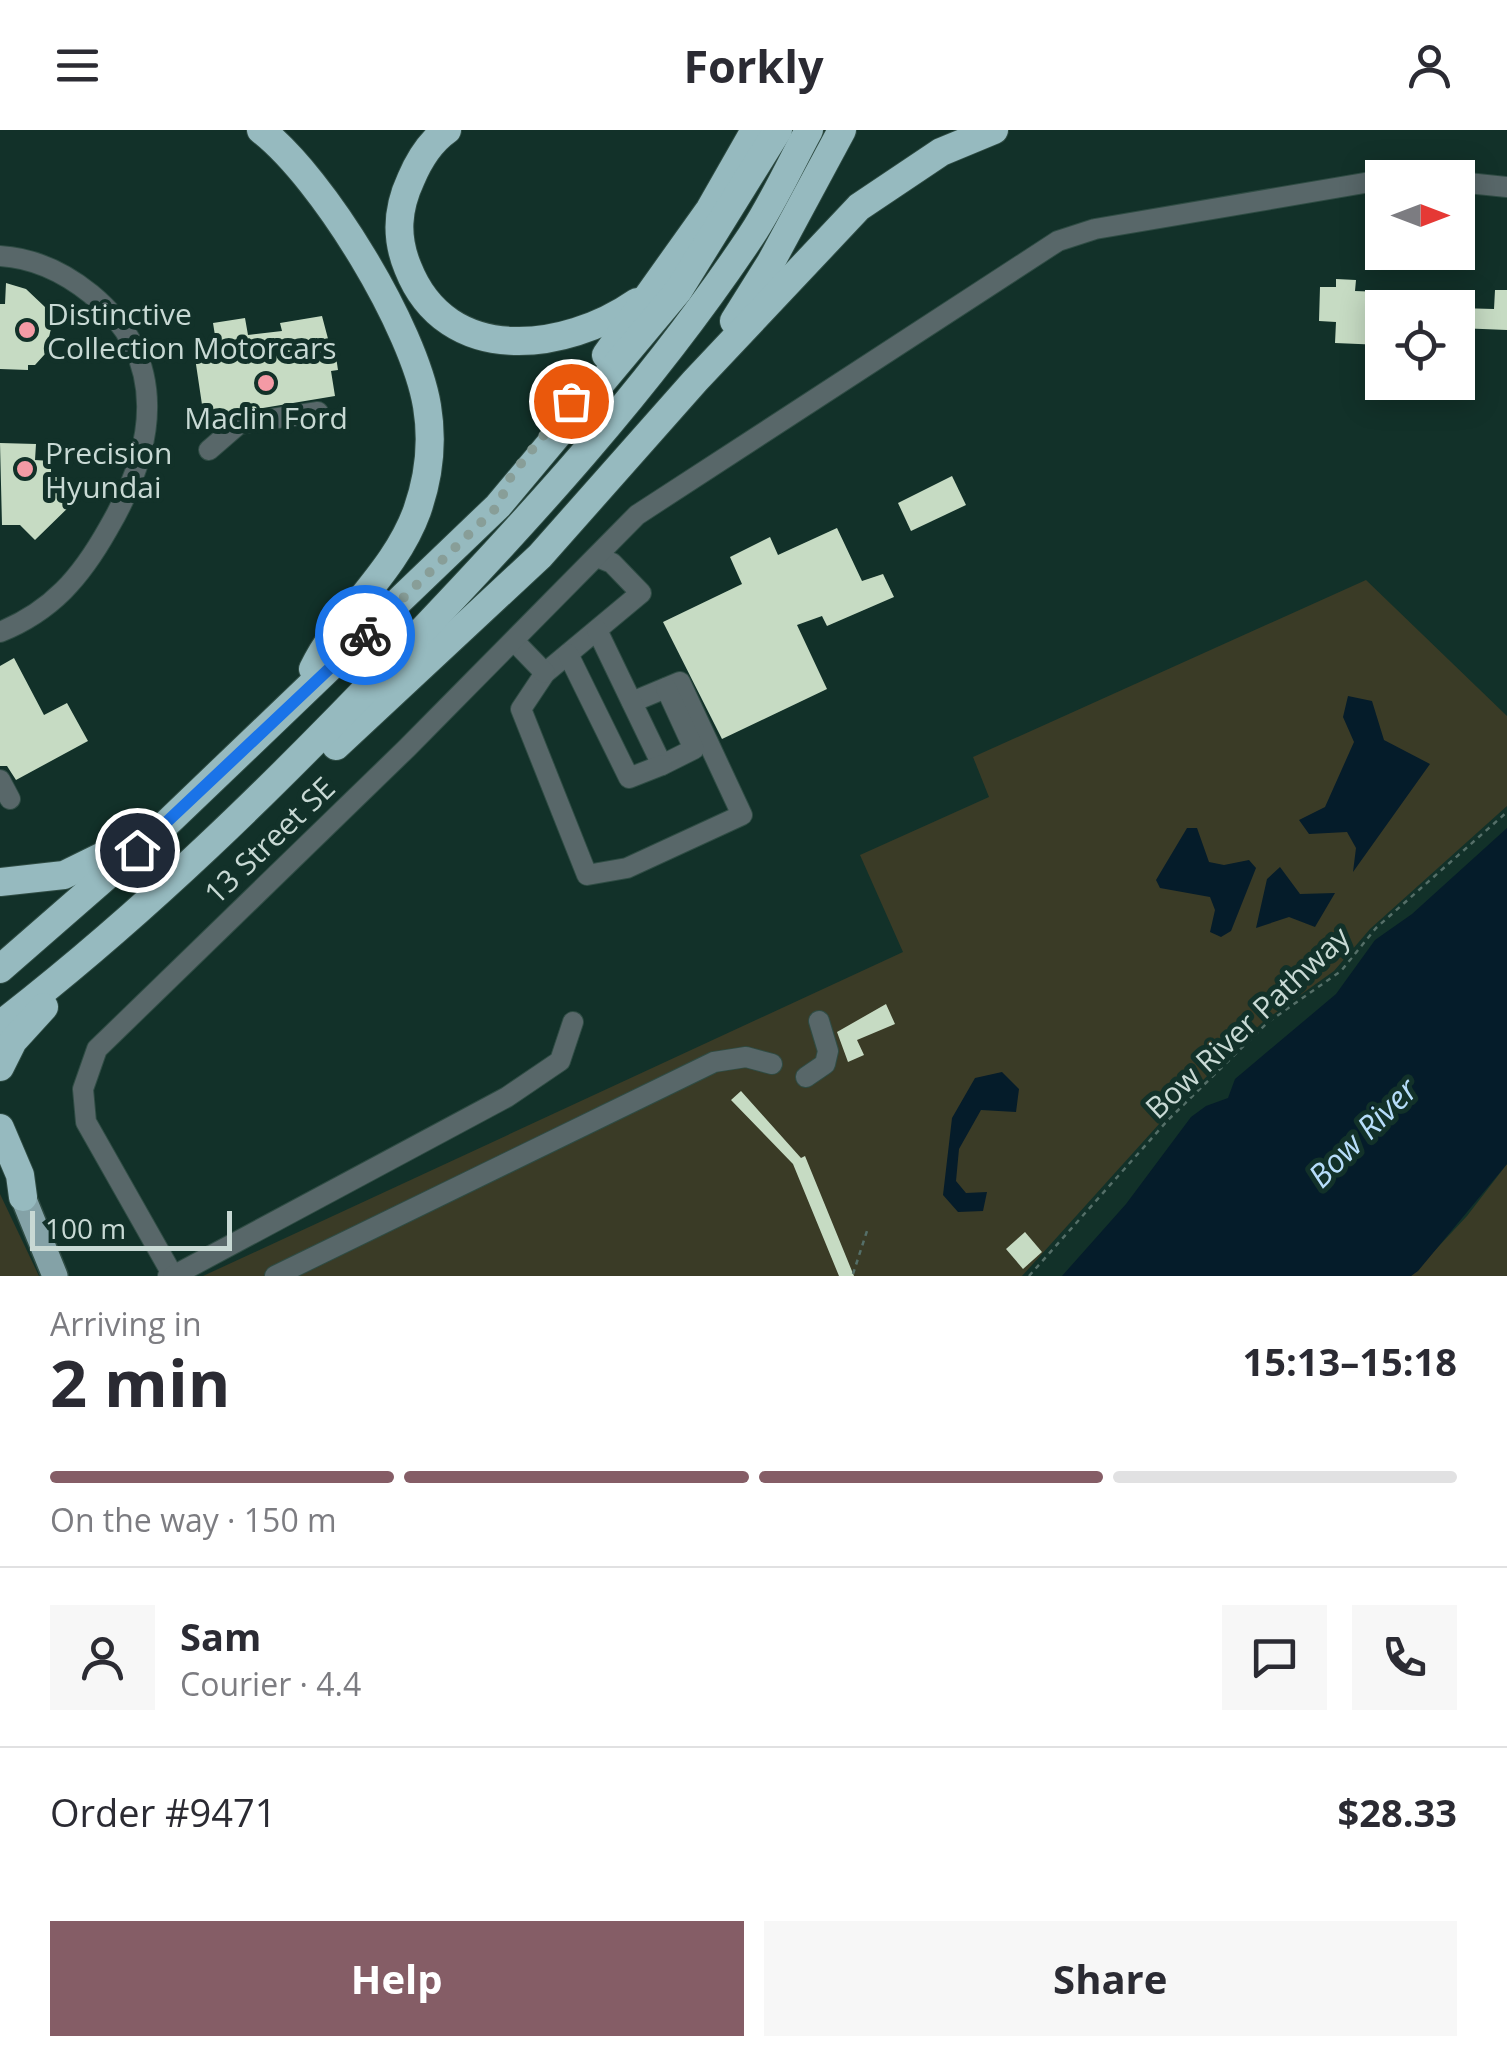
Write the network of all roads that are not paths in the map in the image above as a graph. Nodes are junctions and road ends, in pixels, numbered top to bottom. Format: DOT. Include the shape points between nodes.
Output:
graph roads {
  1 [pos="261,130"];
  2 [pos="447,130"];
  3 [pos="755,130"];
  4 [pos="778,130"];
  5 [pos="809,130"];
  6 [pos="842,130"];
  7 [pos="994,130"];
  8 [pos="1365,183"];
  9 [pos="1475,184"];
  10 [pos="1507,187"];
  11 [pos="0,256"];
  12 [pos="650,293"];
  13 [pos="695,381"];
  14 [pos="318,412"];
  15 [pos="209,450"];
  16 [pos="498,506"];
  17 [pos="598,557"];
  18 [pos="597,630"];
  19 [pos="0,632"];
  20 [pos="514,640"];
  21 [pos="568,654"];
  22 [pos="545,673"];
  23 [pos="666,688"];
  24 [pos="299,696"];
  25 [pos="632,702"];
  26 [pos="662,766"];
  27 [pos="260,800"];
  28 [pos="164,826"];
  29 [pos="0,882"];
  30 [pos="0,970"];
  31 [pos="67,973"];
  32 [pos="574,1022"];
  33 [pos="819,1022"];
  34 [pos="0,1025"];
  35 [pos="772,1064"];
  36 [pos="0,1067"];
  37 [pos="806,1078"];
  38 [pos="0,1128"];
  39 [pos="11,1190"];
  40 [pos="55,1276"];
  41 [pos="171,1276"];
  42 [pos="275,1276"];
  1 -- 24 [label="highway" via="289,152 354,245 421,381 430,433 416,514 366,598 320,654"];
  2 -- 12 [label="highway" via="420,160 398,221 409,272 436,312 476,335 534,342 582,333"];
  3 -- 12 [label="highway"];
  4 -- 16 [label="highway" via="668,304"];
  5 -- 27 [label="highway" via="753,234 587,454"];
  6 -- 13 [label="highway" via="772,262"];
  7 -- 13 [label="highway" via="941,152 859,207"];
  8 -- 17 [label="street, 13 Street SE" via="1058,241 667,492"];
  9 -- 10 [label="street"];
  11 -- 19 [label="street" via="55,270 104,304 133,347 148,414 133,486 85,569 55,602"];
  12 -- 16 [label="highway" via="511,476"];
  13 -- 27 [label="highway" via="540,556 312,769"];
  14 -- 15 [label="street" via="238,424"];
  16 -- 24 [label="highway"];
  17 -- 18 [label="street" via="641,593"];
  17 -- 20 [label="street, 13 Street SE"];
  18 -- 21 [label="street"];
  18 -- 25 [label="street"];
  20 -- 22 [label="street"];
  20 -- 41 [label="street, 13 Street SE" via="96,1049 83,1089 86,1122"];
  21 -- 22 [label="street"];
  21 -- 26 [label="street" via="629,778"];
  22 -- 23 [label="street" via="521,710 587,874 626,868 742,815 680,682"];
  23 -- 25 [label="street"];
  23 -- 26 [label="street" via="694,749"];
  24 -- 28 [label="highway"];
  25 -- 26 [label="street"];
  27 -- 31 [label="highway"];
  28 -- 29 [label="highway" via="64,876"];
  28 -- 30 [label="highway"];
  31 -- 34 [label="highway"];
  31 -- 36 [label="highway"];
  32 -- 41 [label="street" via="560,1061 507,1098"];
  33 -- 37 [label="street" via="828,1051 824,1064"];
  35 -- 42 [label="street" via="746,1056 714,1062"];
  38 -- 39 [label="highway" via="20,1174"];
  39 -- 40 [label="main road"];
}
